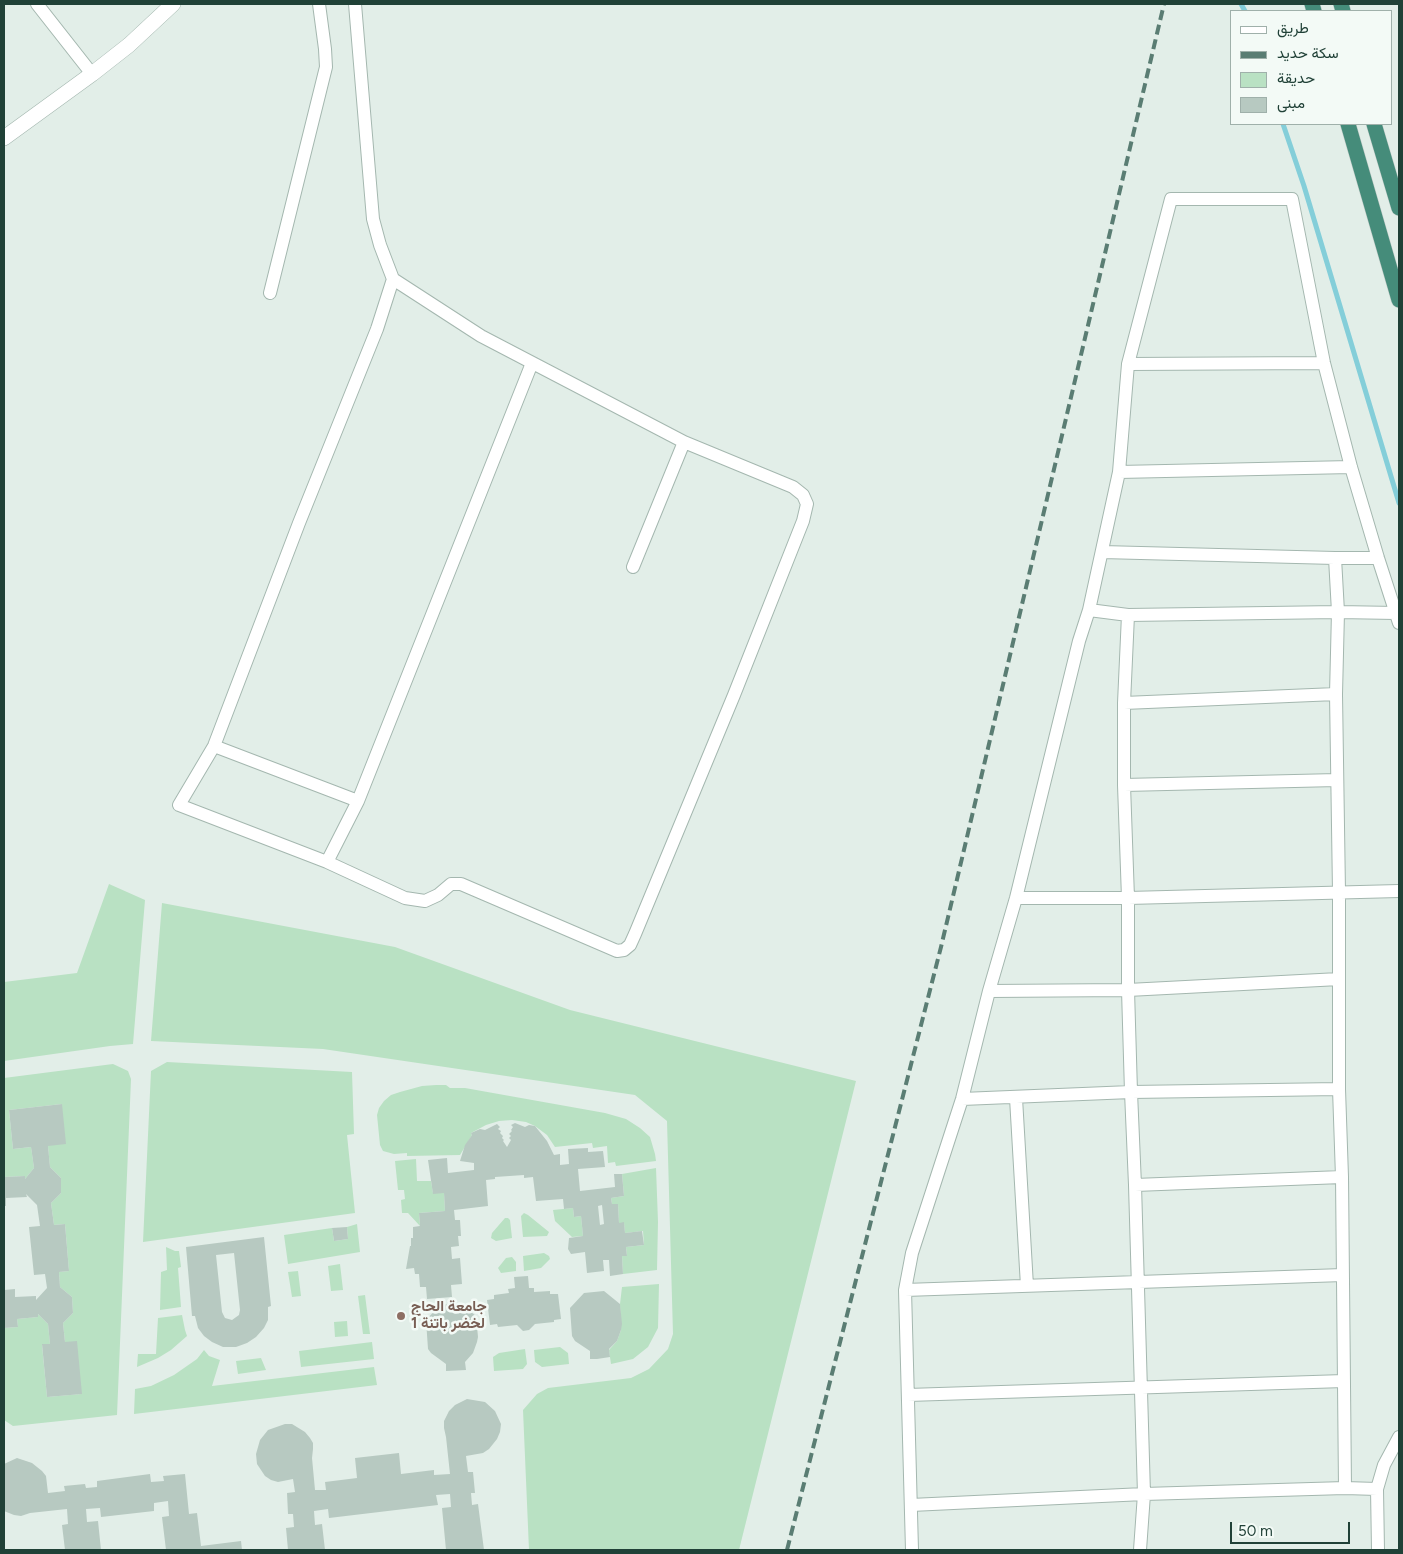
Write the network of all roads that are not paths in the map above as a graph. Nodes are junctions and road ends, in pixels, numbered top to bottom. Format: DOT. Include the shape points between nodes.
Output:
graph roads {
  1 [pos="36,4"];
  2 [pos="173,4"];
  3 [pos="319,4"];
  4 [pos="355,4"];
  5 [pos="92,74"];
  6 [pos="1348,125"];
  7 [pos="1374,125"];
  8 [pos="4,138"];
  9 [pos="1399,208"];
  10 [pos="393,279"];
  11 [pos="270,293"];
  12 [pos="1399,300"];
  13 [pos="532,363"];
  14 [pos="1324,363"];
  15 [pos="1128,364"];
  16 [pos="684,442"];
  17 [pos="1351,466"];
  18 [pos="1119,472"];
  19 [pos="1102,552"];
  20 [pos="1335,558"];
  21 [pos="1378,558"];
  22 [pos="633,567"];
  23 [pos="1089,610"];
  24 [pos="1338,612"];
  25 [pos="1128,615"];
  26 [pos="1398,618"];
  27 [pos="1336,694"];
  28 [pos="1124,703"];
  29 [pos="214,746"];
  30 [pos="1337,780"];
  31 [pos="1124,785"];
  32 [pos="358,801"];
  33 [pos="327,862"];
  34 [pos="1399,891"];
  35 [pos="1339,892"];
  36 [pos="1016,898"];
  37 [pos="1128,898"];
  38 [pos="1339,980"];
  39 [pos="1128,990"];
  40 [pos="989,991"];
  41 [pos="1338,1089"];
  42 [pos="1131,1092"];
  43 [pos="1016,1098"];
  44 [pos="962,1099"];
  45 [pos="1342,1177"];
  46 [pos="1135,1185"];
  47 [pos="1343,1275"];
  48 [pos="1138,1282"];
  49 [pos="1027,1286"];
  50 [pos="904,1290"];
  51 [pos="1344,1381"];
  52 [pos="1141,1388"];
  53 [pos="908,1395"];
  54 [pos="1399,1437"];
  55 [pos="1345,1488"];
  56 [pos="1377,1489"];
  57 [pos="1144,1494"];
  58 [pos="911,1505"];
  59 [pos="912,1550"];
  60 [pos="1140,1550"];
  61 [pos="1378,1550"];
  1 -- 5 [label="street"];
  2 -- 5 [label="street"];
  3 -- 11 [label="street" via="326,67"];
  4 -- 10 [label="street" via="373,220"];
  5 -- 8 [label="street"];
  6 -- 12 [label="highway"];
  7 -- 9 [label="highway"];
  10 -- 13 [label="street" via="481,336"];
  10 -- 29 [label="street" via="377,329"];
  13 -- 16 [label="street"];
  13 -- 32 [label="street"];
  14 -- 15 [label="street"];
  14 -- 15 [label="street" via="1292,199 1171,199"];
  14 -- 17 [label="street"];
  15 -- 18 [label="street"];
  16 -- 22 [label="street"];
  16 -- 33 [label="street" via="793,487 803,495 807,504 734,695 630,945 624,950 617,950 461,884 452,884 425,902 406,898"];
  17 -- 18 [label="street"];
  17 -- 21 [label="street"];
  18 -- 19 [label="street"];
  19 -- 20 [label="street"];
  19 -- 23 [label="street"];
  20 -- 21 [label="street"];
  20 -- 24 [label="street"];
  21 -- 26 [label="street"];
  23 -- 25 [label="street"];
  23 -- 36 [label="street"];
  24 -- 25 [label="street"];
  24 -- 26 [label="street"];
  24 -- 27 [label="street"];
  25 -- 28 [label="street"];
  27 -- 28 [label="street"];
  27 -- 30 [label="street"];
  28 -- 31 [label="street"];
  29 -- 32 [label="street"];
  29 -- 33 [label="street" via="179,805"];
  30 -- 31 [label="street"];
  30 -- 35 [label="street"];
  31 -- 37 [label="street"];
  32 -- 33 [label="street"];
  34 -- 35 [label="street"];
  35 -- 37 [label="street"];
  35 -- 38 [label="street"];
  36 -- 37 [label="street"];
  36 -- 40 [label="street"];
  37 -- 39 [label="street"];
  38 -- 39 [label="street"];
  38 -- 41 [label="street"];
  39 -- 40 [label="street"];
  39 -- 42 [label="street"];
  40 -- 44 [label="street"];
  41 -- 42 [label="street"];
  41 -- 45 [label="street"];
  42 -- 43 [label="street"];
  42 -- 46 [label="street"];
  43 -- 44 [label="street"];
  43 -- 49 [label="street"];
  44 -- 50 [label="street" via="912,1253"];
  45 -- 46 [label="street"];
  45 -- 47 [label="street"];
  46 -- 48 [label="street"];
  47 -- 48 [label="street"];
  47 -- 51 [label="street"];
  48 -- 49 [label="street"];
  48 -- 52 [label="street"];
  49 -- 50 [label="street"];
  50 -- 53 [label="street"];
  51 -- 52 [label="street"];
  51 -- 55 [label="street"];
  52 -- 53 [label="street"];
  52 -- 57 [label="street"];
  53 -- 58 [label="street"];
  54 -- 56 [label="street" via="1384,1465"];
  55 -- 56 [label="street"];
  55 -- 57 [label="street"];
  56 -- 61 [label="street"];
  57 -- 58 [label="street"];
  57 -- 60 [label="street"];
  58 -- 59 [label="street"];
}
